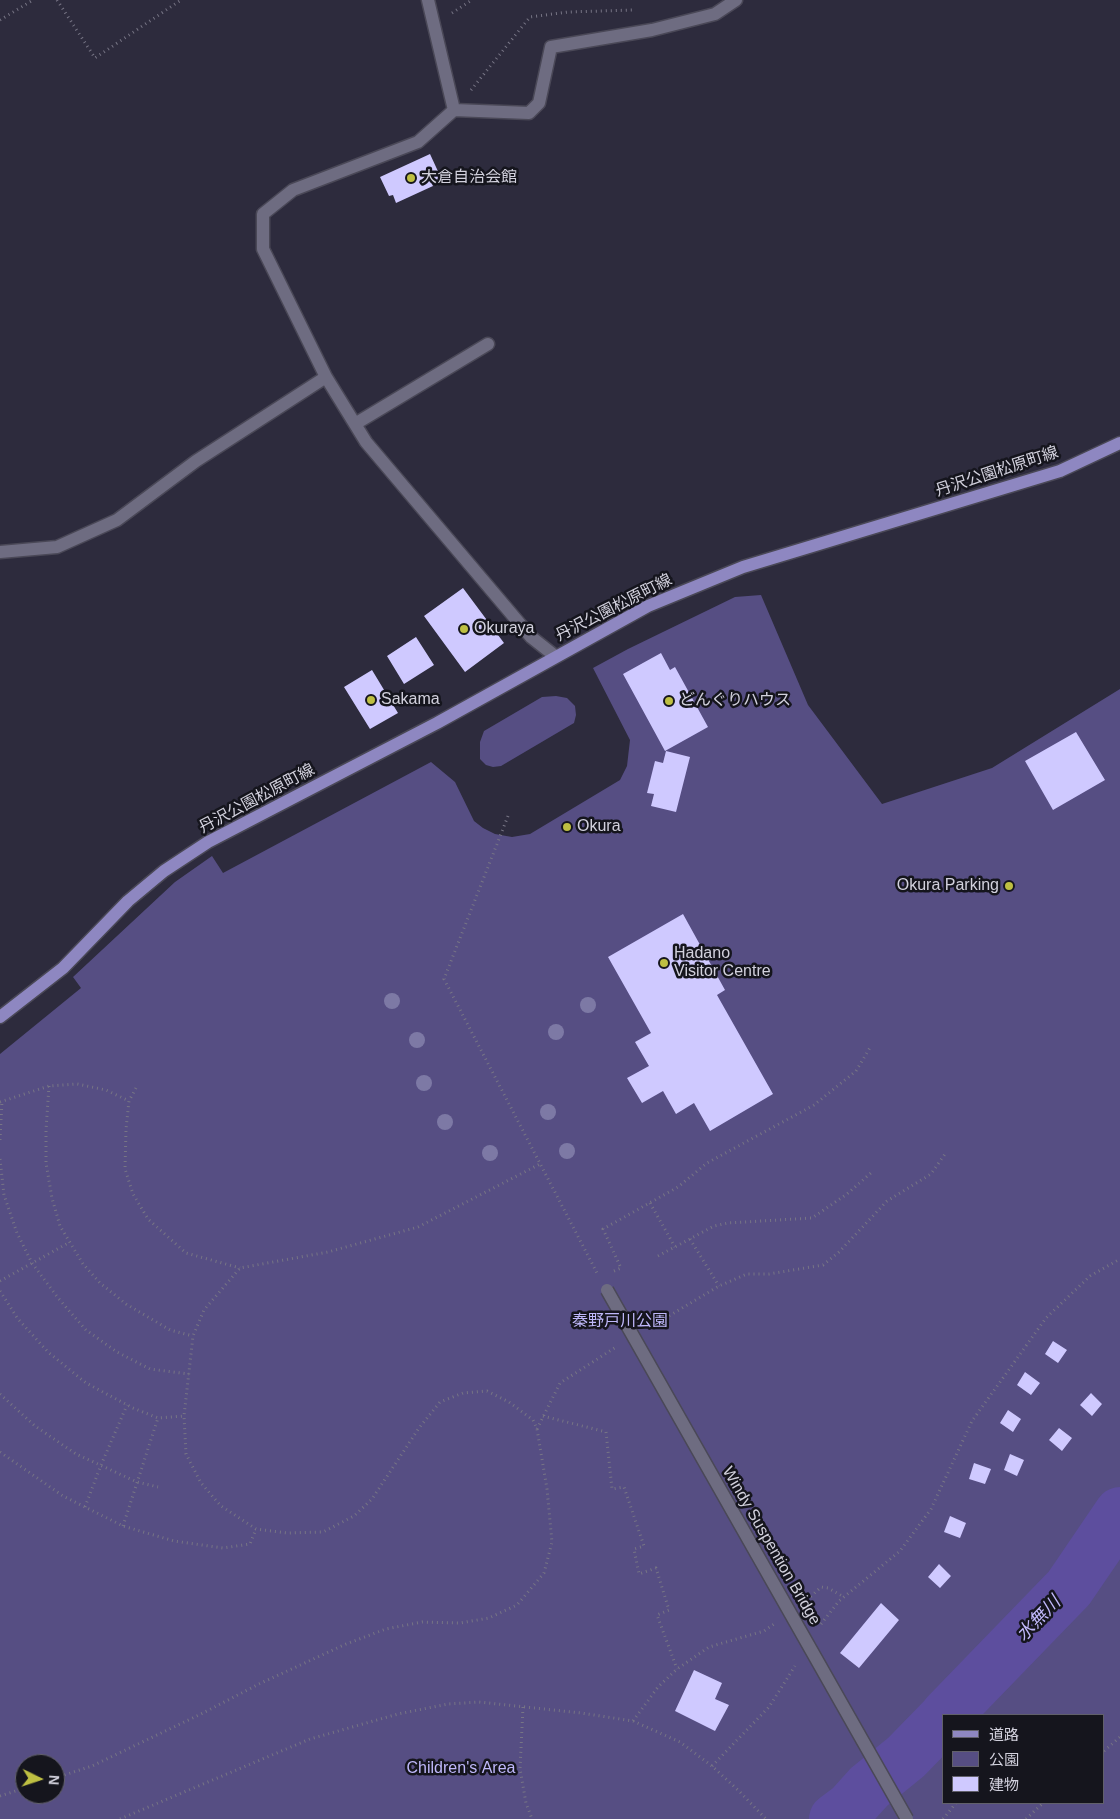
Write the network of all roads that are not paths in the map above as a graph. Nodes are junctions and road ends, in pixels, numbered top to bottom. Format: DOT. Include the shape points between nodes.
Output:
graph roads {
  1 [pos="428,0"];
  2 [pos="736,0"];
  3 [pos="454,110"];
  4 [pos="488,344"];
  5 [pos="326,377"];
  6 [pos="355,424"];
  7 [pos="1120,443"];
  8 [pos="0,552"];
  9 [pos="555,656"];
  10 [pos="0,1017"];
  11 [pos="606,1290"];
  12 [pos="907,1819"];
  1 -- 3 [label="street"];
  2 -- 3 [label="street" via="715,14 652,30 551,47 539,103 529,113"];
  3 -- 5 [label="street" via="418,142 293,190 263,214 263,249"];
  4 -- 6 [label="street"];
  5 -- 6 [label="street"];
  5 -- 8 [label="street" via="196,461 117,520 57,547"];
  6 -- 9 [label="street" via="366,442 530,637"];
  7 -- 9 [label="main road, 丹沢公園松原町線" via="1060,471 743,567 648,606"];
  9 -- 10 [label="main road, 丹沢公園松原町線" via="437,723 208,842 164,871 128,901 63,968"];
  11 -- 12 [label="street, Windy Suspention Bridge, bridge"];
}
